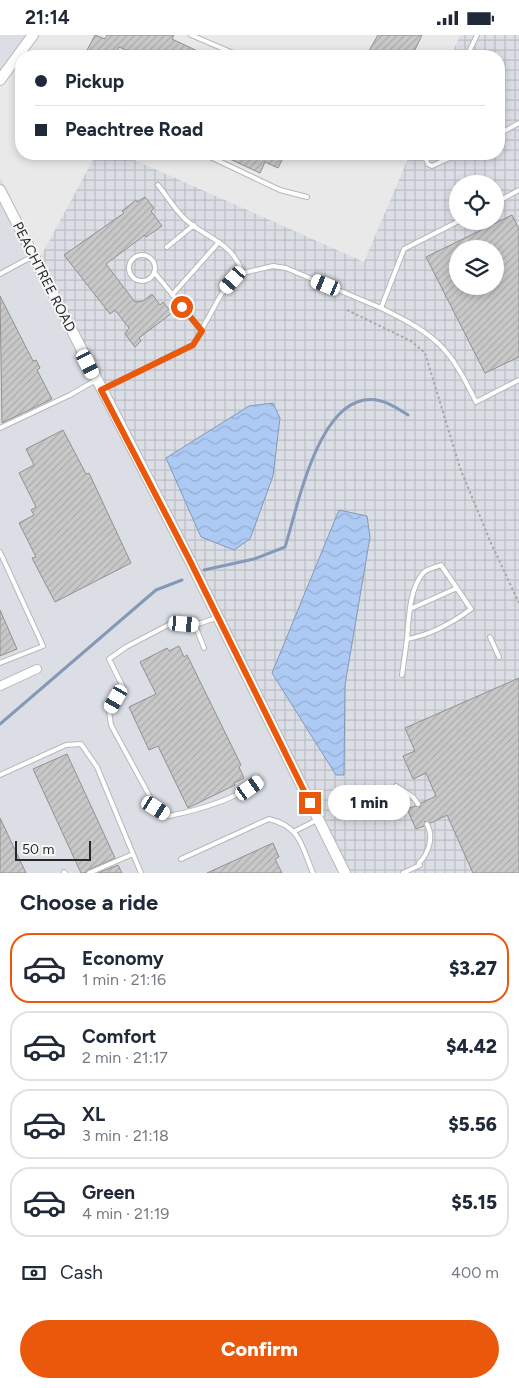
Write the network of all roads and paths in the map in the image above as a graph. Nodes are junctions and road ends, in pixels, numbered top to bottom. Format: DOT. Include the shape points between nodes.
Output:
graph roads {
  1 [pos="33,35"];
  2 [pos="191,35"];
  3 [pos="477,35"];
  4 [pos="25,50"];
  5 [pos="226,50"];
  6 [pos="470,50"];
  7 [pos="15,67"];
  8 [pos="0,80"];
  9 [pos="519,123"];
  10 [pos="505,130"];
  11 [pos="217,160"];
  12 [pos="426,160"];
  13 [pos="445,160"];
  14 [pos="158,185"];
  15 [pos="0,189"];
  16 [pos="518,191"];
  17 [pos="307,197"];
  18 [pos="519,197"];
  19 [pos="504,198"];
  20 [pos="3,203"];
  21 [pos="194,225"];
  22 [pos="449,226"];
  23 [pos="219,242"];
  24 [pos="167,247"];
  25 [pos="34,256"];
  26 [pos="154,272"];
  27 [pos="243,273"];
  28 [pos="0,274"];
  29 [pos="172,295"];
  30 [pos="381,308"];
  31 [pos="347,309"];
  32 [pos="202,331"];
  33 [pos="519,380"];
  34 [pos="99,385"];
  35 [pos="0,428"];
  36 [pos="0,552"];
  37 [pos="457,588"];
  38 [pos="519,603"];
  39 [pos="410,609"];
  40 [pos="218,617"];
  41 [pos="195,625"];
  42 [pos="490,637"];
  43 [pos="407,639"];
  44 [pos="204,648"];
  45 [pos="499,657"];
  46 [pos="0,663"];
  47 [pos="37,669"];
  48 [pos="402,675"];
  49 [pos="0,685"];
  50 [pos="0,775"];
  51 [pos="260,781"];
  52 [pos="396,786"];
  53 [pos="418,804"];
  54 [pos="319,819"];
  55 [pos="427,824"];
  56 [pos="294,831"];
  57 [pos="133,854"];
  58 [pos="181,859"];
  59 [pos="89,873"];
  60 [pos="141,873"];
  61 [pos="313,873"];
  62 [pos="345,873"];
  63 [pos="403,873"];
  1 -- 4 [label="street"];
  2 -- 5 [label="lane"];
  3 -- 6 [label="lane"];
  7 -- 8 [label="street"];
  9 -- 10 [label="lane"];
  11 -- 17 [label="lane" via="280,190"];
  12 -- 13 [label="lane" via="432,166"];
  14 -- 21 [label="lane" via="184,218"];
  15 -- 20 [label="street, PEACHTREE ROAD"];
  16 -- 18 [label="lane"];
  16 -- 19 [label="lane"];
  20 -- 25 [label="street, PEACHTREE ROAD"];
  21 -- 23 [label="lane"];
  21 -- 24 [label="lane"];
  22 -- 30 [label="lane" via="404,249"];
  23 -- 27 [label="lane" via="229,248"];
  23 -- 29 [label="lane"];
  25 -- 28 [label="lane"];
  25 -- 34 [label="street, PEACHTREE ROAD"];
  26 -- 26 [label="lane" via="154,264 146,256 134,259 130,266 131,274 137,280 150,279"];
  26 -- 29 [label="lane"];
  27 -- 30 [label="lane" via="272,266 286,268"];
  27 -- 32 [label="lane" via="222,293"];
  29 -- 32 [label="lane"];
  30 -- 33 [label="lane" via="418,326 446,349 460,368 476,401"];
  31 -- 38 [label="path" via="412,341 425,353 460,468"];
  32 -- 34 [label="lane" via="193,345"];
  34 -- 35 [label="lane"];
  34 -- 40 [label="street, PEACHTREE ROAD"];
  36 -- 46 [label="lane" via="43,646"];
  37 -- 39 [label="lane"];
  37 -- 39 [label="lane" via="441,565 424,572 416,585"];
  37 -- 43 [label="lane" via="471,609 452,623"];
  39 -- 43 [label="lane"];
  40 -- 41 [label="lane"];
  40 -- 54 [label="street, PEACHTREE ROAD"];
  41 -- 44 [label="lane"];
  41 -- 51 [label="lane" via="172,623 109,659 123,687 109,711 111,725 156,808 169,816 191,811"];
  42 -- 45 [label="lane"];
  43 -- 48 [label="lane"];
  47 -- 49 [label="street"];
  50 -- 57 [label="lane" via="66,745 81,744 97,767"];
  52 -- 53 [label="lane"];
  54 -- 56 [label="lane"];
  54 -- 62 [label="street, PEACHTREE ROAD"];
  55 -- 63 [label="lane" via="430,842 426,856 420,864"];
  56 -- 58 [label="lane" via="269,819"];
  56 -- 61 [label="lane"];
  57 -- 59 [label="lane"];
  57 -- 60 [label="lane"];
}
